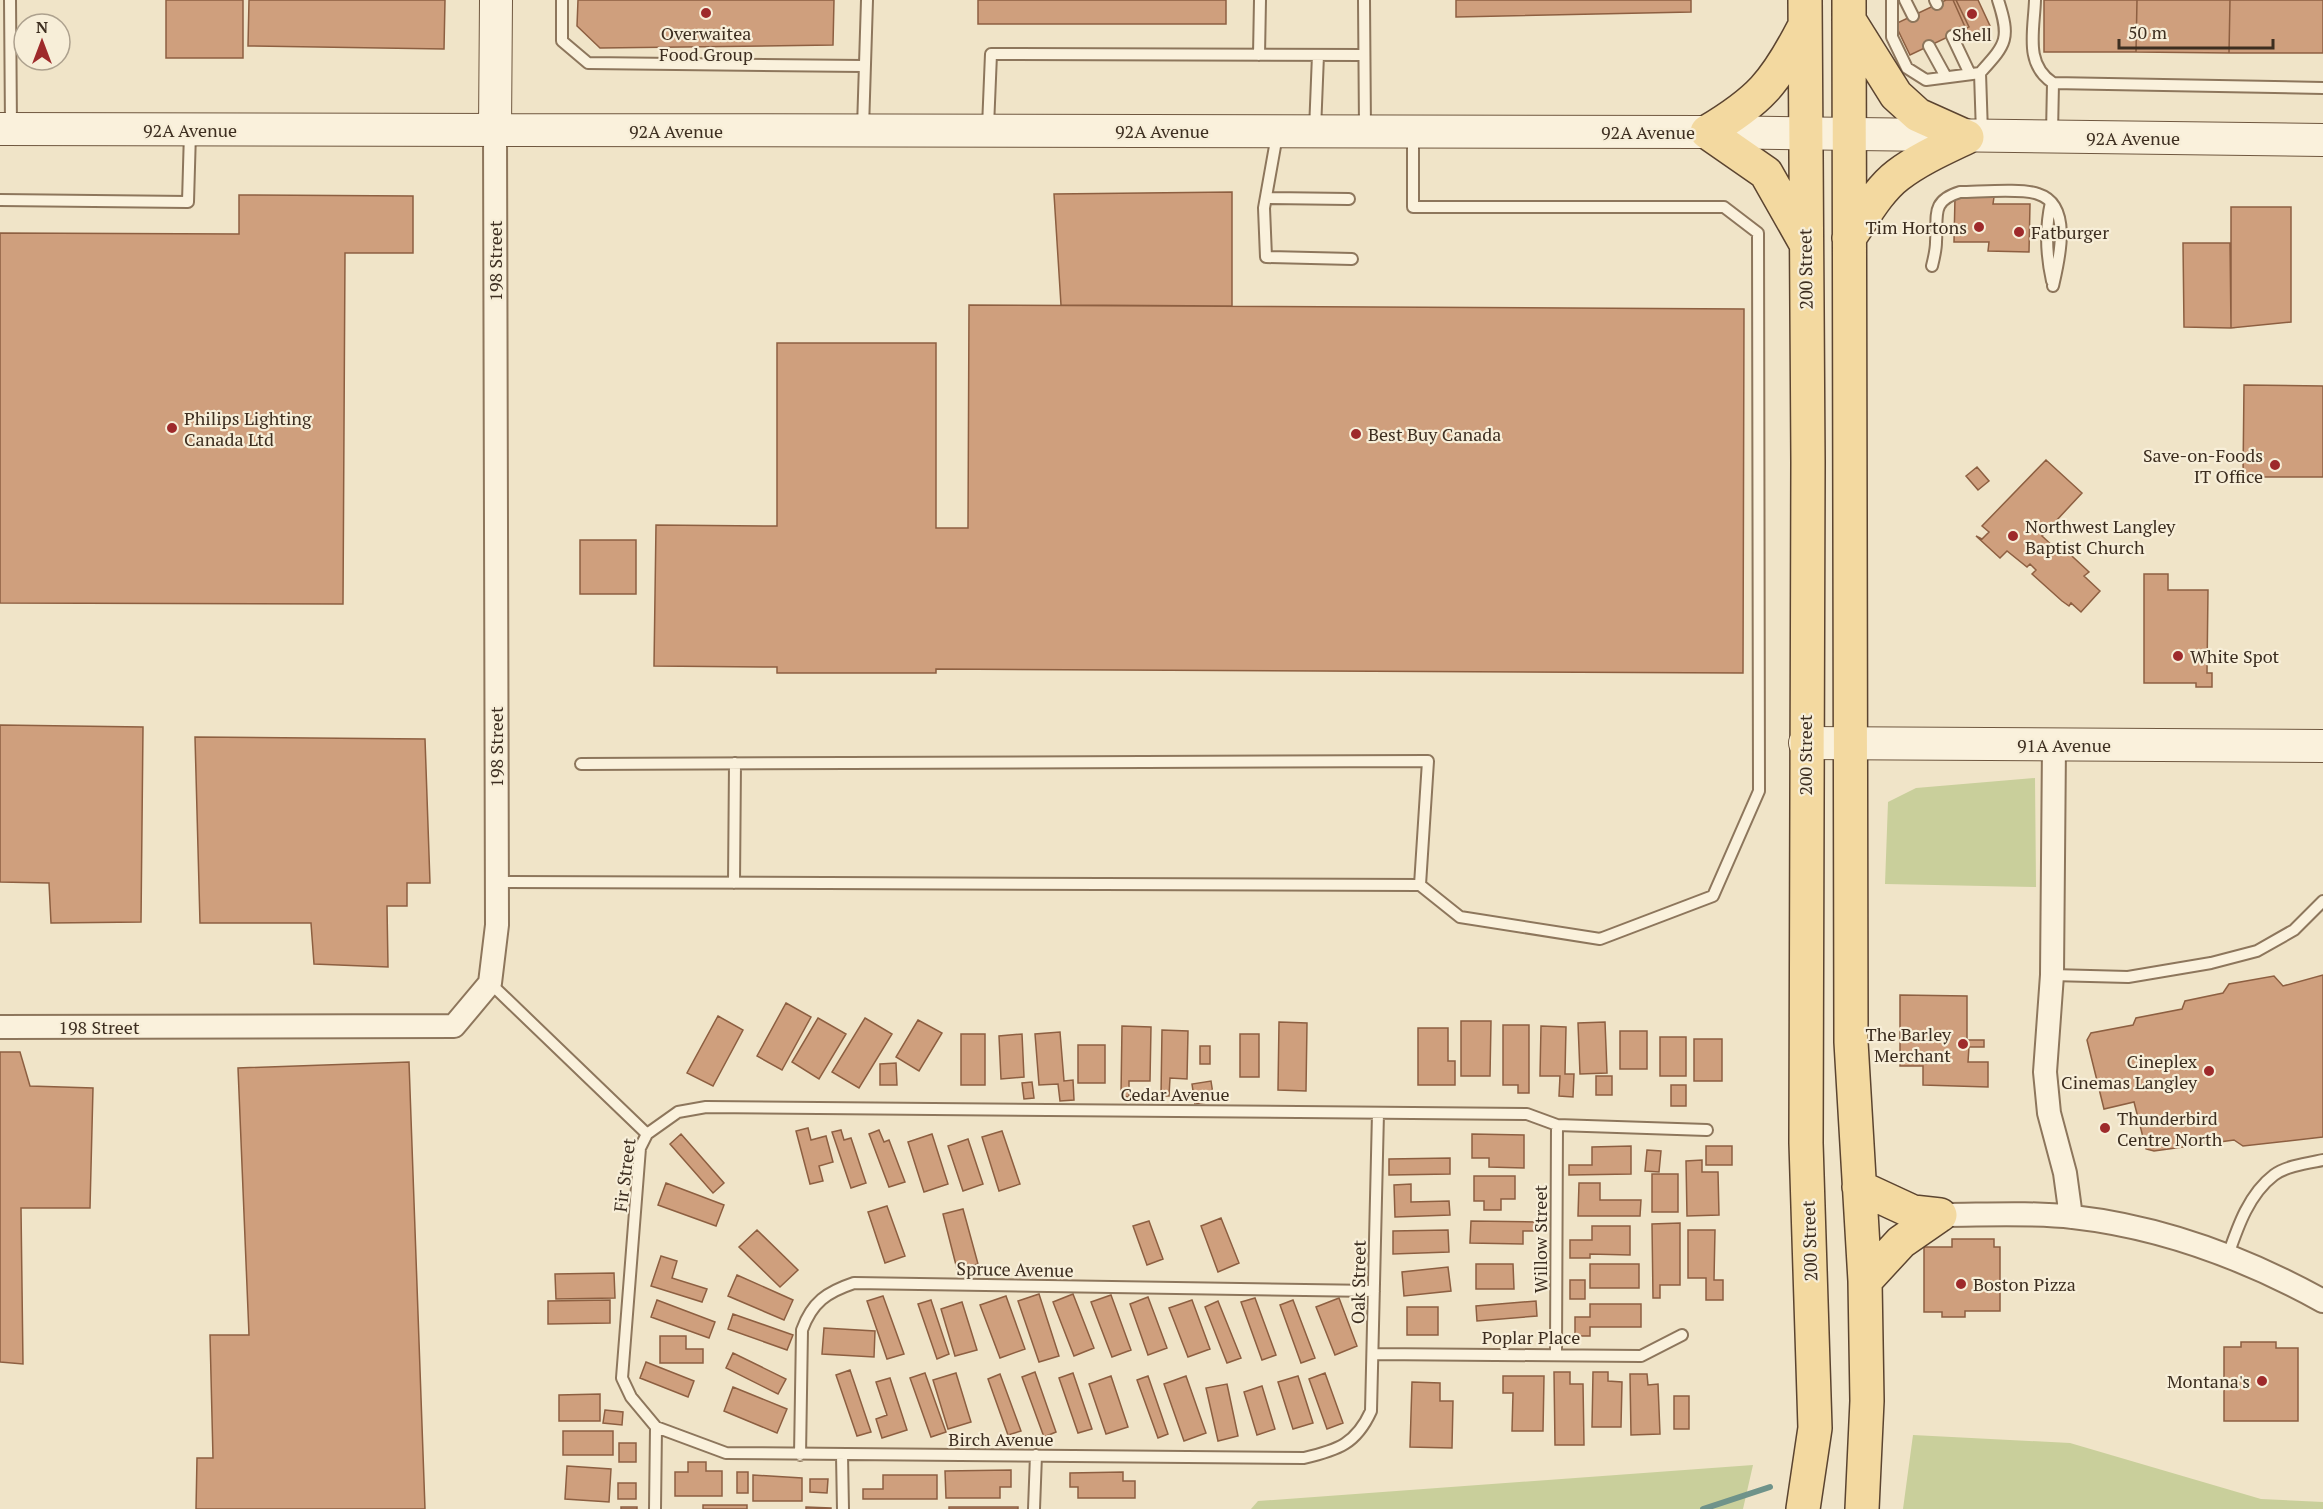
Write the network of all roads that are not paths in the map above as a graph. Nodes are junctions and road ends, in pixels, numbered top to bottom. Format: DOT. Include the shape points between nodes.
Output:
graph roads {
  1 [pos="10,0"];
  2 [pos="496,0"];
  3 [pos="562,0"];
  4 [pos="867,0"];
  5 [pos="1260,0"];
  6 [pos="1364,0"];
  7 [pos="1892,0"];
  8 [pos="1905,0"];
  9 [pos="1998,0"];
  10 [pos="2035,0"];
  11 [pos="1849,10"];
  12 [pos="1805,12"];
  13 [pos="1913,16"];
  14 [pos="1952,36"];
  15 [pos="1929,46"];
  16 [pos="1259,55"];
  17 [pos="1318,55"];
  18 [pos="1365,55"];
  19 [pos="5,62"];
  20 [pos="863,66"];
  21 [pos="1975,74"];
  22 [pos="1946,77"];
  23 [pos="2053,83"];
  24 [pos="2323,88"];
  25 [pos="6,129"];
  26 [pos="190,130"];
  27 [pos="495,130"];
  28 [pos="863,131"];
  29 [pos="988,131"];
  30 [pos="1277,132"];
  31 [pos="1315,132"];
  32 [pos="1365,132"];
  33 [pos="1413,132"];
  34 [pos="1707,132"];
  35 [pos="1805,134"];
  36 [pos="1849,135"];
  37 [pos="1975,137"];
  38 [pos="2052,137"];
  39 [pos="2323,140"];
  40 [pos="1266,198"];
  41 [pos="1349,199"];
  42 [pos="0,200"];
  43 [pos="1849,238"];
  44 [pos="1805,242"];
  45 [pos="1352,259"];
  46 [pos="1932,266"];
  47 [pos="2054,286"];
  48 [pos="1805,743"];
  49 [pos="1850,744"];
  50 [pos="2054,745"];
  51 [pos="2323,746"];
  52 [pos="735,763"];
  53 [pos="580,764"];
  54 [pos="497,882"];
  55 [pos="734,883"];
  56 [pos="1420,885"];
  57 [pos="2323,901"];
  58 [pos="2052,975"];
  59 [pos="490,983"];
  60 [pos="0,1027"];
  61 [pos="1378,1113"];
  62 [pos="1557,1125"];
  63 [pos="1707,1130"];
  64 [pos="647,1134"];
  65 [pos="2323,1160"];
  66 [pos="1859,1187"];
  67 [pos="1940,1215"];
  68 [pos="2071,1217"];
  69 [pos="2228,1255"];
  70 [pos="1865,1281"];
  71 [pos="1374,1291"];
  72 [pos="2323,1301"];
  73 [pos="1682,1335"];
  74 [pos="1374,1353"];
  75 [pos="1556,1353"];
  76 [pos="656,1427"];
  77 [pos="1348,1443"];
  78 [pos="800,1455"];
  79 [pos="842,1455"];
  80 [pos="1036,1455"];
  81 [pos="655,1509"];
  82 [pos="843,1509"];
  83 [pos="1034,1509"];
  84 [pos="1803,1509"];
  85 [pos="1862,1509"];
  1 -- 19 [label="lane"];
  2 -- 27 [label="street, 198 Street"];
  3 -- 20 [label="lane" via="562,41 588,63"];
  4 -- 20 [label="lane"];
  5 -- 16 [label="lane"];
  6 -- 18 [label="lane"];
  7 -- 22 [label="lane" via="1892,37 1907,68 1926,80"];
  8 -- 13 [label="lane"];
  9 -- 21 [label="lane" via="2005,21 2003,47"];
  10 -- 23 [label="lane" via="2033,56 2040,74"];
  11 -- 36 [label="main road"];
  11 -- 37 [label="main road" via="1896,94 1918,115"];
  12 -- 34 [label="main road" via="1785,64 1765,92"];
  12 -- 35 [label="main road, 200 Street"];
  14 -- 21 [label="lane"];
  15 -- 22 [label="lane"];
  16 -- 17 [label="lane"];
  16 -- 29 [label="lane" via="991,54"];
  17 -- 18 [label="lane"];
  17 -- 31 [label="lane"];
  18 -- 32 [label="lane"];
  19 -- 25 [label="lane"];
  20 -- 28 [label="lane"];
  21 -- 22 [label="lane"];
  21 -- 37 [label="lane"];
  23 -- 24 [label="lane"];
  23 -- 38 [label="lane"];
  25 -- 26 [label="street, 92A Avenue"];
  26 -- 27 [label="street, 92A Avenue"];
  26 -- 42 [label="lane" via="188,202"];
  27 -- 28 [label="street, 92A Avenue"];
  27 -- 54 [label="street, 198 Street"];
  28 -- 29 [label="street, 92A Avenue"];
  29 -- 30 [label="street, 92A Avenue"];
  30 -- 31 [label="street, 92A Avenue"];
  30 -- 40 [label="lane"];
  31 -- 32 [label="street, 92A Avenue"];
  32 -- 33 [label="street, 92A Avenue"];
  33 -- 34 [label="street, 92A Avenue"];
  33 -- 56 [label="lane" via="1413,207 1724,207 1758,233 1759,792 1713,896 1600,939 1460,916"];
  34 -- 35 [label="street, 92A Avenue"];
  34 -- 44 [label="main road" via="1766,173"];
  35 -- 36 [label="street, 92A Avenue"];
  35 -- 44 [label="main road, 200 Street"];
  36 -- 37 [label="street, 92A Avenue"];
  36 -- 43 [label="main road"];
  37 -- 38 [label="street, 92A Avenue"];
  37 -- 43 [label="main road" via="1930,154 1896,176"];
  38 -- 39 [label="street, 92A Avenue"];
  40 -- 41 [label="lane"];
  40 -- 45 [label="lane" via="1266,256"];
  43 -- 49 [label="main road"];
  44 -- 48 [label="main road, 200 Street"];
  46 -- 47 [label="lane" via="1936,211 1947,196 1960,192 2038,193 2051,201 2060,221 2060,256"];
  48 -- 49 [label="street, 91A Avenue"];
  48 -- 84 [label="main road, 200 Street" via="1806,1143 1815,1428"];
  49 -- 50 [label="street, 91A Avenue"];
  49 -- 66 [label="main road" via="1851,1041"];
  50 -- 51 [label="street, 91A Avenue"];
  50 -- 58 [label="street"];
  52 -- 53 [label="lane"];
  52 -- 55 [label="lane"];
  52 -- 56 [label="lane" via="1428,761"];
  54 -- 55 [label="lane"];
  54 -- 59 [label="street, 198 Street"];
  55 -- 56 [label="lane"];
  57 -- 58 [label="lane" via="2294,930 2257,951 2128,977"];
  58 -- 68 [label="street" via="2045,1072 2049,1113"];
  59 -- 60 [label="street, 198 Street" via="454,1026"];
  59 -- 64 [label="lane, Fir Street"];
  61 -- 62 [label="lane, Cedar Avenue" via="1527,1114"];
  61 -- 64 [label="lane, Cedar Avenue" via="706,1107 678,1112"];
  61 -- 71 [label="lane, Oak Street"];
  62 -- 63 [label="lane, Cedar Avenue"];
  62 -- 75 [label="lane, Willow Street"];
  64 -- 76 [label="lane, Fir Street" via="640,1148 622,1378 631,1397"];
  65 -- 69 [label="lane" via="2275,1174 2243,1215"];
  66 -- 67 [label="main road" via="1913,1212"];
  66 -- 70 [label="main road"];
  67 -- 68 [label="street"];
  67 -- 70 [label="main road" via="1901,1242"];
  68 -- 69 [label="street" via="2147,1230"];
  69 -- 72 [label="street"];
  70 -- 85 [label="main road" via="1867,1401"];
  71 -- 74 [label="lane, Oak Street"];
  71 -- 78 [label="lane, Spruce Avenue" via="854,1283 834,1289 818,1300 802,1330"];
  73 -- 75 [label="lane, Poplar Place" via="1641,1356"];
  74 -- 75 [label="lane, Poplar Place"];
  74 -- 77 [label="lane, Oak Street" via="1371,1411 1363,1429"];
  76 -- 78 [label="lane, Birch Avenue" via="726,1453"];
  76 -- 81 [label="lane"];
  77 -- 80 [label="lane, Birch Avenue" via="1304,1458"];
  78 -- 79 [label="lane, Birch Avenue"];
  79 -- 80 [label="lane, Birch Avenue"];
  79 -- 82 [label="lane"];
  80 -- 83 [label="lane"];
}
